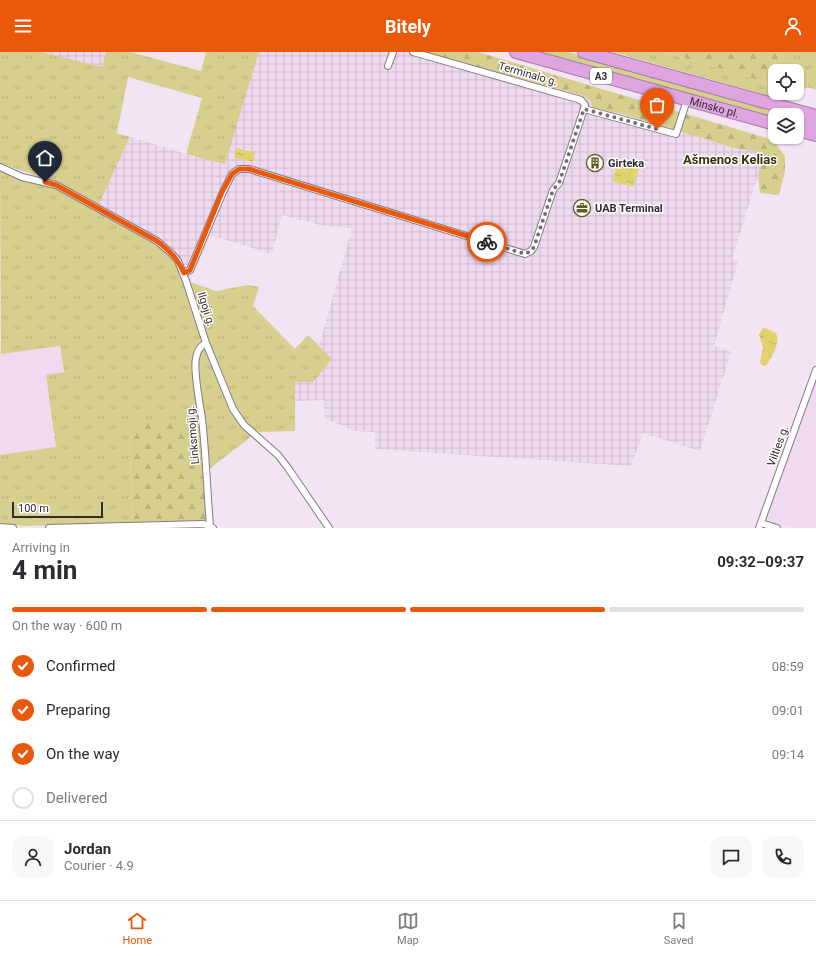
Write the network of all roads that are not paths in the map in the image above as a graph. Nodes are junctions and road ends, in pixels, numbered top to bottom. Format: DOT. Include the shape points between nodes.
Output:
graph roads {
  1 [pos="393,52"];
  2 [pos="413,52"];
  3 [pos="516,52"];
  4 [pos="584,52"];
  5 [pos="388,66"];
  6 [pos="687,100"];
  7 [pos="584,109"];
  8 [pos="816,116"];
  9 [pos="768,122"];
  10 [pos="816,123"];
  11 [pos="804,124"];
  12 [pos="804,132"];
  13 [pos="816,135"];
  14 [pos="0,167"];
  15 [pos="184,273"];
  16 [pos="206,343"];
  17 [pos="816,370"];
  18 [pos="760,525"];
  19 [pos="0,527"];
  20 [pos="212,527"];
  21 [pos="13,528"];
  22 [pos="49,528"];
  23 [pos="329,528"];
  24 [pos="777,528"];
  1 -- 5 [label="street"];
  2 -- 7 [label="street, Terminalo g." via="582,100"];
  3 -- 6 [label="highway, Minsko pl. / A3"];
  4 -- 8 [label="highway, Minsko pl. / A3"];
  6 -- 7 [label="street, Terminalo g." via="676,134"];
  6 -- 9 [label="highway, Minsko pl. / A3"];
  7 -- 15 [label="street" via="534,247 525,254 249,169 239,169 232,174 222,192 190,270"];
  10 -- 11 [label="highway"];
  12 -- 13 [label="highway"];
  14 -- 15 [label="street, Ilgoji g." via="22,177 56,185 157,241 178,261"];
  15 -- 16 [label="street, Ilgoji g."];
  16 -- 20 [label="street, Linksmoji g." via="200,348 196,359"];
  16 -- 23 [label="street, Ilgoji g." via="233,409 244,425 278,455"];
  17 -- 18 [label="street, Vilties g."];
  18 -- 24 [label="street"];
  19 -- 21 [label="street"];
  20 -- 22 [label="street" via="203,524"];
}
